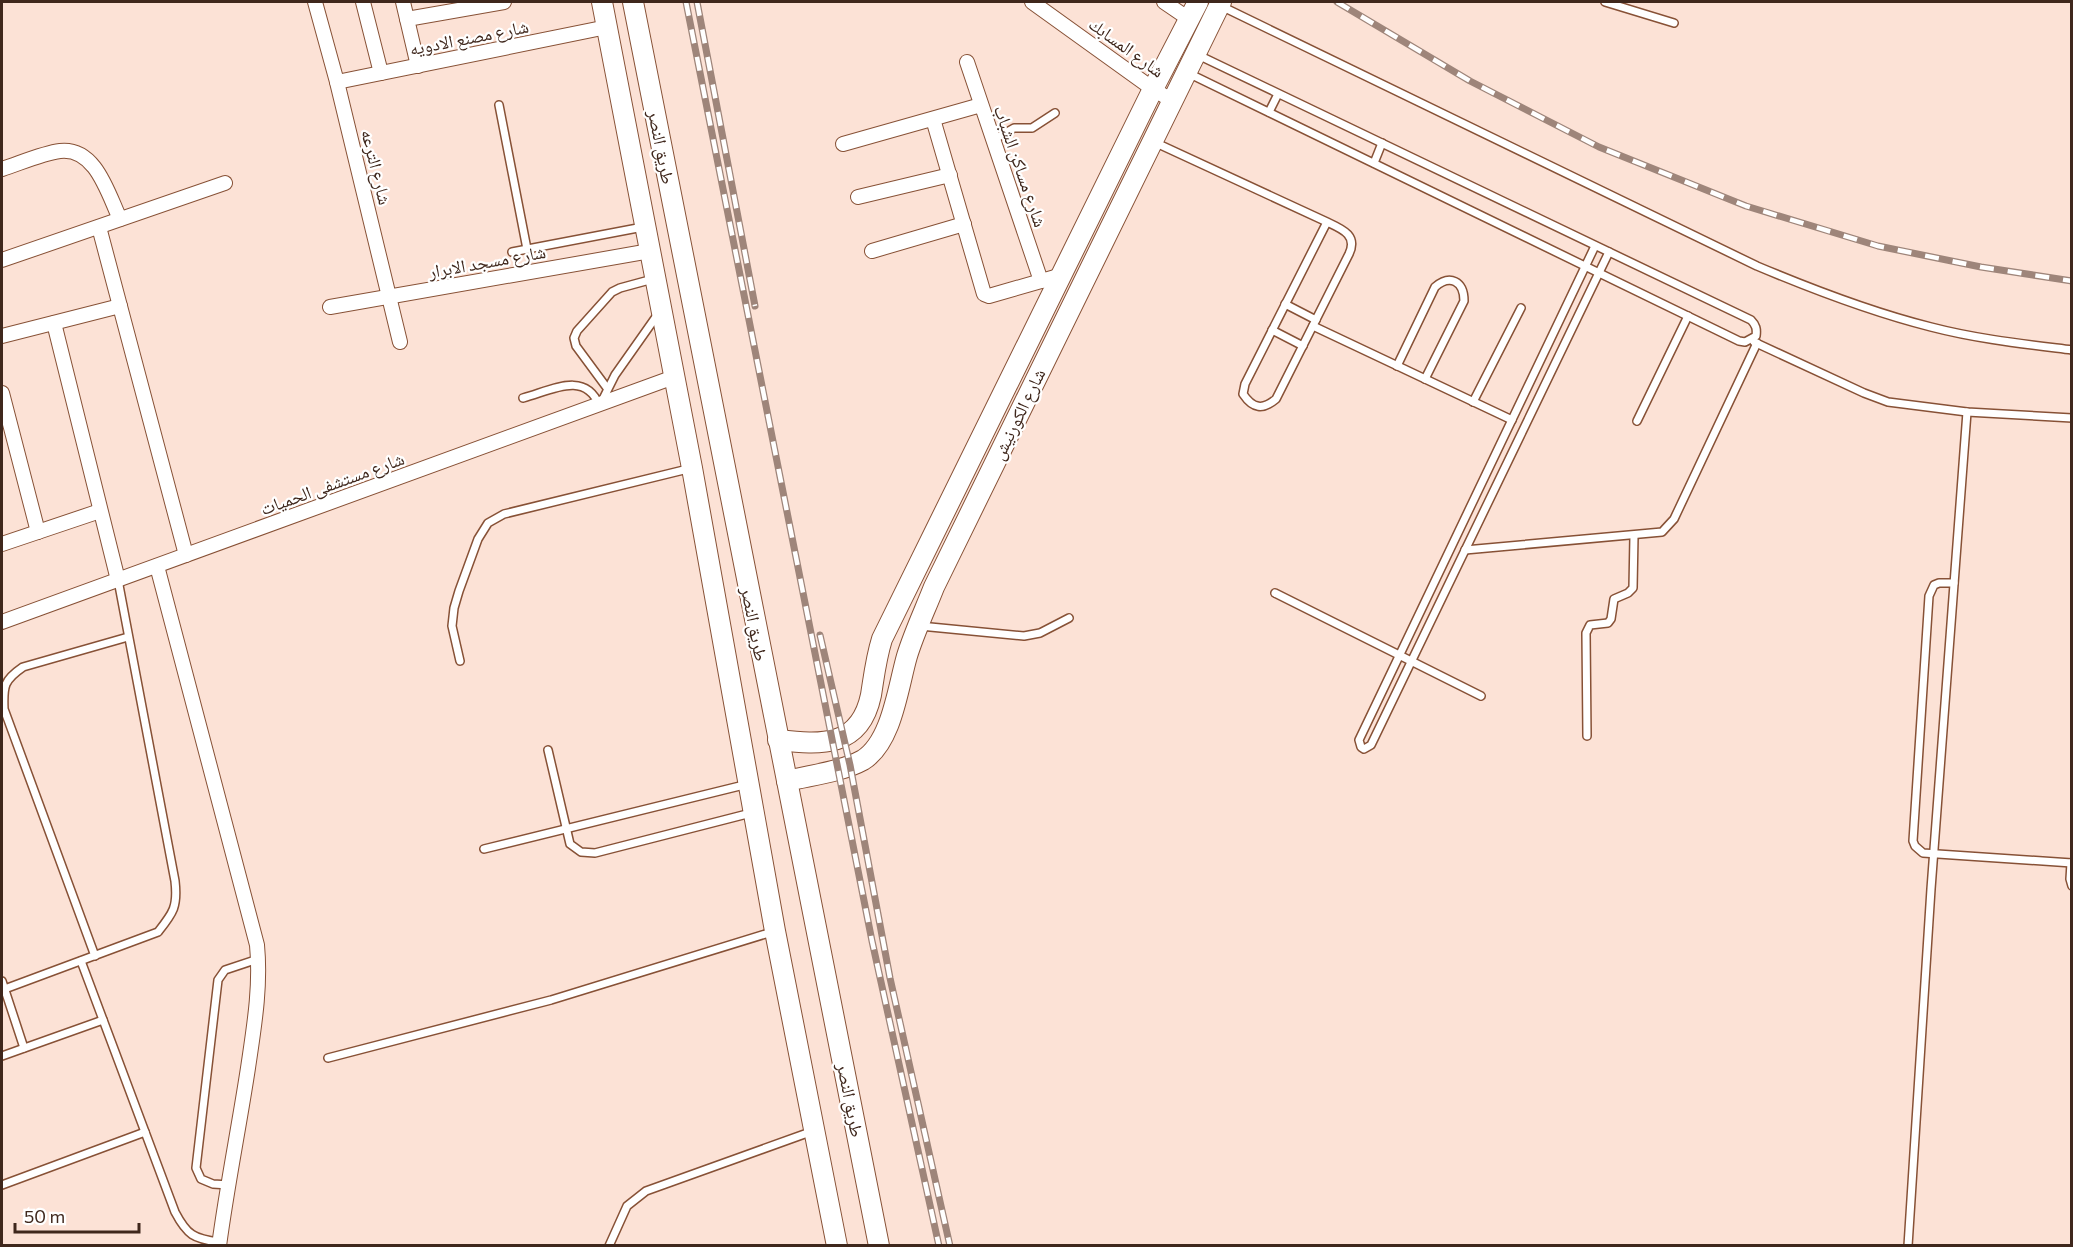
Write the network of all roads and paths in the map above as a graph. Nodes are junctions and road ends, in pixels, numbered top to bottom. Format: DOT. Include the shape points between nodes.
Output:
graph roads {
  1 [pos="315,2"];
  2 [pos="363,2"];
  3 [pos="403,2"];
  4 [pos="496,2"];
  5 [pos="602,2"];
  6 [pos="633,2"];
  7 [pos="1032,2"];
  8 [pos="1164,2"];
  9 [pos="1198,2"];
  10 [pos="1605,2"];
  11 [pos="1220,3"];
  12 [pos="407,19"];
  13 [pos="1189,19"];
  14 [pos="1674,23"];
  15 [pos="607,27"];
  16 [pos="1195,53"];
  17 [pos="967,62"];
  18 [pos="418,66"];
  19 [pos="1185,72"];
  20 [pos="381,73"];
  21 [pos="337,82"];
  22 [pos="1152,89"];
  23 [pos="1278,94"];
  24 [pos="1171,100"];
  25 [pos="499,105"];
  26 [pos="981,105"];
  27 [pos="1269,112"];
  28 [pos="1055,113"];
  29 [pos="933,119"];
  30 [pos="993,140"];
  31 [pos="1152,141"];
  32 [pos="1382,143"];
  33 [pos="843,144"];
  34 [pos="1374,163"];
  35 [pos="2,169"];
  36 [pos="950,175"];
  37 [pos="225,183"];
  38 [pos="858,198"];
  39 [pos="120,219"];
  40 [pos="1327,222"];
  41 [pos="964,224"];
  42 [pos="646,226"];
  43 [pos="99,227"];
  44 [pos="1595,246"];
  45 [pos="527,249"];
  46 [pos="872,250"];
  47 [pos="650,251"];
  48 [pos="512,252"];
  49 [pos="1609,252"];
  50 [pos="2,260"];
  51 [pos="1585,266"];
  52 [pos="1599,273"];
  53 [pos="1062,275"];
  54 [pos="656,278"];
  55 [pos="1041,281"];
  56 [pos="390,296"];
  57 [pos="1285,304"];
  58 [pos="120,306"];
  59 [pos="330,307"];
  60 [pos="1521,308"];
  61 [pos="662,309"];
  62 [pos="1688,316"];
  63 [pos="54,323"];
  64 [pos="1315,323"];
  65 [pos="1272,330"];
  66 [pos="2,336"];
  67 [pos="400,342"];
  68 [pos="1754,342"];
  69 [pos="1303,346"];
  70 [pos="2072,350"];
  71 [pos="1397,366"];
  72 [pos="674,377"];
  73 [pos="1425,379"];
  74 [pos="607,388"];
  75 [pos="2,393"];
  76 [pos="524,398"];
  77 [pos="1473,402"];
  78 [pos="600,405"];
  79 [pos="1966,412"];
  80 [pos="2072,418"];
  81 [pos="1513,419"];
  82 [pos="1637,421"];
  83 [pos="1526,424"];
  84 [pos="692,468"];
  85 [pos="100,511"];
  86 [pos="1459,531"];
  87 [pos="38,532"];
  88 [pos="1634,536"];
  89 [pos="1471,537"];
  90 [pos="2,544"];
  91 [pos="1465,550"];
  92 [pos="186,555"];
  93 [pos="157,566"];
  94 [pos="118,580"];
  95 [pos="1954,583"];
  96 [pos="1275,593"];
  97 [pos="896,613"];
  98 [pos="1069,618"];
  99 [pos="2,622"];
  100 [pos="918,626"];
  101 [pos="128,637"];
  102 [pos="1399,656"];
  103 [pos="460,661"];
  104 [pos="1412,661"];
  105 [pos="1481,696"];
  106 [pos="1587,736"];
  107 [pos="778,740"];
  108 [pos="548,750"];
  109 [pos="788,780"];
  110 [pos="748,784"];
  111 [pos="753,813"];
  112 [pos="566,828"];
  113 [pos="484,849"];
  114 [pos="1935,854"];
  115 [pos="2071,863"];
  116 [pos="2072,886"];
  117 [pos="775,931"];
  118 [pos="95,956"];
  119 [pos="258,959"];
  120 [pos="81,961"];
  121 [pos="2,981"];
  122 [pos="3,989"];
  123 [pos="103,1020"];
  124 [pos="24,1048"];
  125 [pos="2,1056"];
  126 [pos="328,1058"];
  127 [pos="815,1130"];
  128 [pos="145,1132"];
  129 [pos="2,1185"];
  130 [pos="229,1185"];
  131 [pos="219,1244"];
  132 [pos="609,1245"];
  133 [pos="837,1245"];
  134 [pos="879,1245"];
  135 [pos="1908,1245"];
  1 -- 21 [label="street, شارع الترعه"];
  2 -- 20 [label="street"];
  3 -- 12 [label="street"];
  4 -- 12 [label="street"];
  5 -- 15 [label="main road, طريق النصر"];
  6 -- 107 [label="main road, طريق النصر"];
  7 -- 22 [label="street, شارع المسابك"];
  8 -- 13 [label="street"];
  9 -- 13 [label="main road, شارع الكورنيش"];
  10 -- 14 [label="lane"];
  11 -- 16 [label="main road, شارع الكورنيش"];
  11 -- 70 [label="lane" via="1757,267 1814,291 1932,327"];
  12 -- 18 [label="street"];
  13 -- 22 [label="main road, شارع الكورنيش"];
  15 -- 18 [label="street, شارع مصنع الادويه"];
  15 -- 42 [label="main road, طريق النصر"];
  16 -- 19 [label="main road, شارع الكورنيش"];
  16 -- 23 [label="lane"];
  17 -- 26 [label="street, شارع مساكن الشباب"];
  18 -- 20 [label="street, شارع مصنع الادويه"];
  19 -- 24 [label="main road, شارع الكورنيش"];
  19 -- 27 [label="lane"];
  20 -- 21 [label="street, شارع مصنع الادويه"];
  21 -- 56 [label="street, شارع الترعه"];
  22 -- 24 [label="street, شارع المسابك"];
  22 -- 53 [label="main road, شارع الكورنيش"];
  23 -- 27 [label="lane"];
  23 -- 32 [label="lane"];
  24 -- 31 [label="main road, شارع الكورنيش"];
  25 -- 45 [label="lane"];
  26 -- 29 [label="street"];
  26 -- 30 [label="street, شارع مساكن الشباب"];
  27 -- 34 [label="lane"];
  28 -- 30 [label="lane" via="1032,128 1014,128"];
  29 -- 33 [label="street"];
  29 -- 36 [label="street"];
  30 -- 55 [label="street, شارع مساكن الشباب"];
  31 -- 40 [label="lane"];
  31 -- 100 [label="main road, شارع الكورنيش"];
  32 -- 34 [label="lane"];
  32 -- 44 [label="lane"];
  34 -- 51 [label="lane"];
  35 -- 39 [label="street" via="60,151 76,153 99,173"];
  36 -- 38 [label="street"];
  36 -- 41 [label="street"];
  37 -- 39 [label="street"];
  39 -- 43 [label="street"];
  40 -- 57 [label="lane"];
  40 -- 64 [label="lane" via="1350,235 1352,248"];
  41 -- 46 [label="street"];
  41 -- 55 [label="street" via="986,296"];
  42 -- 45 [label="lane"];
  42 -- 47 [label="main road, طريق النصر"];
  43 -- 50 [label="street"];
  43 -- 58 [label="street"];
  44 -- 49 [label="lane"];
  44 -- 51 [label="lane"];
  45 -- 48 [label="lane"];
  47 -- 54 [label="main road, طريق النصر"];
  47 -- 56 [label="street, شارع مسجد الابرار"];
  49 -- 52 [label="lane"];
  49 -- 68 [label="lane" via="1751,320 1757,330"];
  51 -- 52 [label="lane"];
  51 -- 81 [label="lane"];
  52 -- 62 [label="lane"];
  52 -- 83 [label="lane"];
  53 -- 55 [label="street"];
  53 -- 97 [label="main road, شارع الكورنيش"];
  54 -- 61 [label="main road, طريق النصر"];
  54 -- 74 [label="lane" via="612,292 577,331 576,346"];
  56 -- 59 [label="street, شارع مسجد الابرار"];
  56 -- 67 [label="street, شارع الترعه"];
  57 -- 64 [label="lane"];
  57 -- 65 [label="lane"];
  58 -- 63 [label="street"];
  58 -- 92 [label="street"];
  60 -- 77 [label="lane"];
  61 -- 72 [label="main road, طريق النصر"];
  61 -- 74 [label="lane"];
  62 -- 68 [label="lane" via="1739,341"];
  62 -- 82 [label="lane"];
  63 -- 66 [label="street"];
  63 -- 85 [label="street"];
  64 -- 69 [label="lane"];
  64 -- 71 [label="lane"];
  65 -- 69 [label="lane"];
  65 -- 69 [label="lane" via="1245,384 1244,394 1258,407 1276,399"];
  68 -- 79 [label="lane" via="1875,398"];
  68 -- 88 [label="lane" via="1674,519 1662,532"];
  71 -- 73 [label="lane"];
  71 -- 73 [label="lane" via="1435,287 1451,280 1464,292 1464,301"];
  72 -- 78 [label="street, شارع مستشفى الحميات"];
  72 -- 84 [label="main road, طريق النصر"];
  73 -- 77 [label="lane"];
  74 -- 78 [label="lane"];
  75 -- 87 [label="street"];
  76 -- 78 [label="lane" via="573,384 590,390"];
  77 -- 81 [label="lane"];
  78 -- 92 [label="street, شارع مستشفى الحميات"];
  79 -- 80 [label="lane"];
  79 -- 95 [label="lane"];
  81 -- 83 [label="lane"];
  81 -- 86 [label="lane"];
  83 -- 89 [label="lane"];
  84 -- 103 [label="lane" via="504,514 488,524 478,539 454,608 452,626"];
  84 -- 110 [label="main road, طريق النصر"];
  85 -- 87 [label="street"];
  85 -- 94 [label="street"];
  86 -- 89 [label="lane"];
  86 -- 102 [label="lane"];
  87 -- 90 [label="street"];
  88 -- 91 [label="lane"];
  88 -- 106 [label="lane" via="1633,588 1614,599 1608,623 1590,626 1586,633"];
  89 -- 91 [label="lane"];
  91 -- 104 [label="lane"];
  92 -- 93 [label="street, شارع مستشفى الحميات"];
  93 -- 94 [label="street, شارع مستشفى الحميات"];
  93 -- 119 [label="street"];
  94 -- 99 [label="street, شارع مستشفى الحميات"];
  94 -- 101 [label="lane"];
  95 -- 114 [label="lane"];
  95 -- 114 [label="lane" via="1934,585 1929,596 1913,841 1923,853"];
  96 -- 102 [label="lane"];
  97 -- 100 [label="main road"];
  97 -- 107 [label="main road, شارع الكورنيش" via="878,651 868,705 848,734 833,742"];
  98 -- 100 [label="lane" via="1040,633 1024,636"];
  100 -- 109 [label="main road, شارع الكورنيش" via="891,715 874,750 856,763"];
  101 -- 118 [label="lane" via="177,898 174,912 158,933"];
  101 -- 118 [label="lane" via="23,666 8,677 3,690 4,709"];
  102 -- 104 [label="lane"];
  102 -- 104 [label="lane" via="1359,740 1364,749 1371,746"];
  104 -- 105 [label="lane"];
  107 -- 109 [label="main road, طريق النصر"];
  108 -- 112 [label="lane"];
  109 -- 134 [label="main road, طريق النصر"];
  110 -- 111 [label="main road, طريق النصر"];
  110 -- 112 [label="lane"];
  111 -- 112 [label="lane" via="595,853 581,852 570,844"];
  111 -- 117 [label="main road, طريق النصر"];
  112 -- 113 [label="lane"];
  114 -- 115 [label="lane"];
  114 -- 135 [label="lane"];
  115 -- 116 [label="lane"];
  117 -- 126 [label="lane" via="551,1000"];
  117 -- 127 [label="main road, طريق النصر"];
  118 -- 120 [label="lane"];
  119 -- 130 [label="street" via="257,1007"];
  119 -- 130 [label="lane" via="225,970 218,980 196,1168 201,1179"];
  120 -- 122 [label="lane"];
  120 -- 123 [label="lane"];
  121 -- 122 [label="lane"];
  122 -- 124 [label="lane"];
  123 -- 124 [label="lane"];
  123 -- 128 [label="lane"];
  124 -- 125 [label="lane"];
  127 -- 132 [label="lane" via="646,1191 627,1206"];
  127 -- 133 [label="main road, طريق النصر"];
  128 -- 129 [label="lane"];
  128 -- 131 [label="lane" via="184,1229 200,1240"];
  130 -- 131 [label="street"];
}
